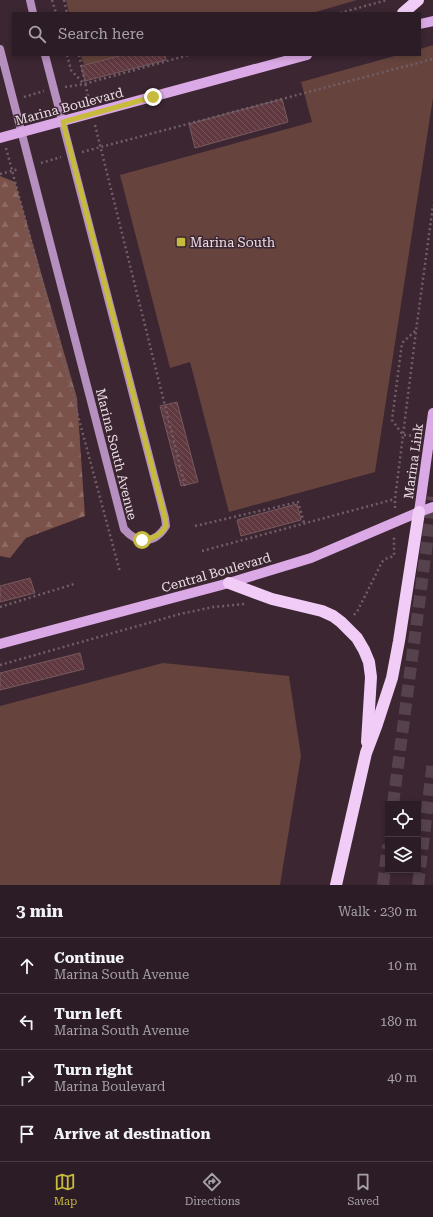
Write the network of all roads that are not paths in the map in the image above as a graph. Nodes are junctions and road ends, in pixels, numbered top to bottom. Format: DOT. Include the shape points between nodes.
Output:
graph roads {
  1 [pos="30,0"];
  2 [pos="418,0"];
  3 [pos="33,12"];
  4 [pos="404,12"];
  5 [pos="433,21"];
  6 [pos="421,24"];
  7 [pos="0,49"];
  8 [pos="45,56"];
  9 [pos="303,56"];
  10 [pos="63,122"];
  11 [pos="22,133"];
  12 [pos="0,138"];
  13 [pos="433,413"];
  14 [pos="433,507"];
  15 [pos="419,512"];
  16 [pos="229,583"];
  17 [pos="0,644"];
  18 [pos="366,753"];
  19 [pos="336,885"];
  1 -- 3 [label="street"];
  2 -- 4 [label="highway"];
  5 -- 6 [label="main road"];
  7 -- 11 [label="street, Marina South Avenue"];
  8 -- 10 [label="street, Marina South Avenue"];
  9 -- 10 [label="main road, Marina Boulevard"];
  10 -- 11 [label="main road, Marina Boulevard"];
  10 -- 11 [label="street, Marina South Avenue" via="165,518 166,526 155,538 142,540 130,536 124,529"];
  11 -- 12 [label="main road, Marina Boulevard"];
  13 -- 15 [label="main road, Marina Link"];
  14 -- 15 [label="main road, Central Boulevard"];
  15 -- 16 [label="main road, Central Boulevard" via="311,558"];
  15 -- 18 [label="highway" via="392,678"];
  16 -- 17 [label="main road, Central Boulevard"];
  16 -- 18 [label="highway" via="272,599 322,611 345,625 357,638 369,662"];
  18 -- 19 [label="highway"];
}
